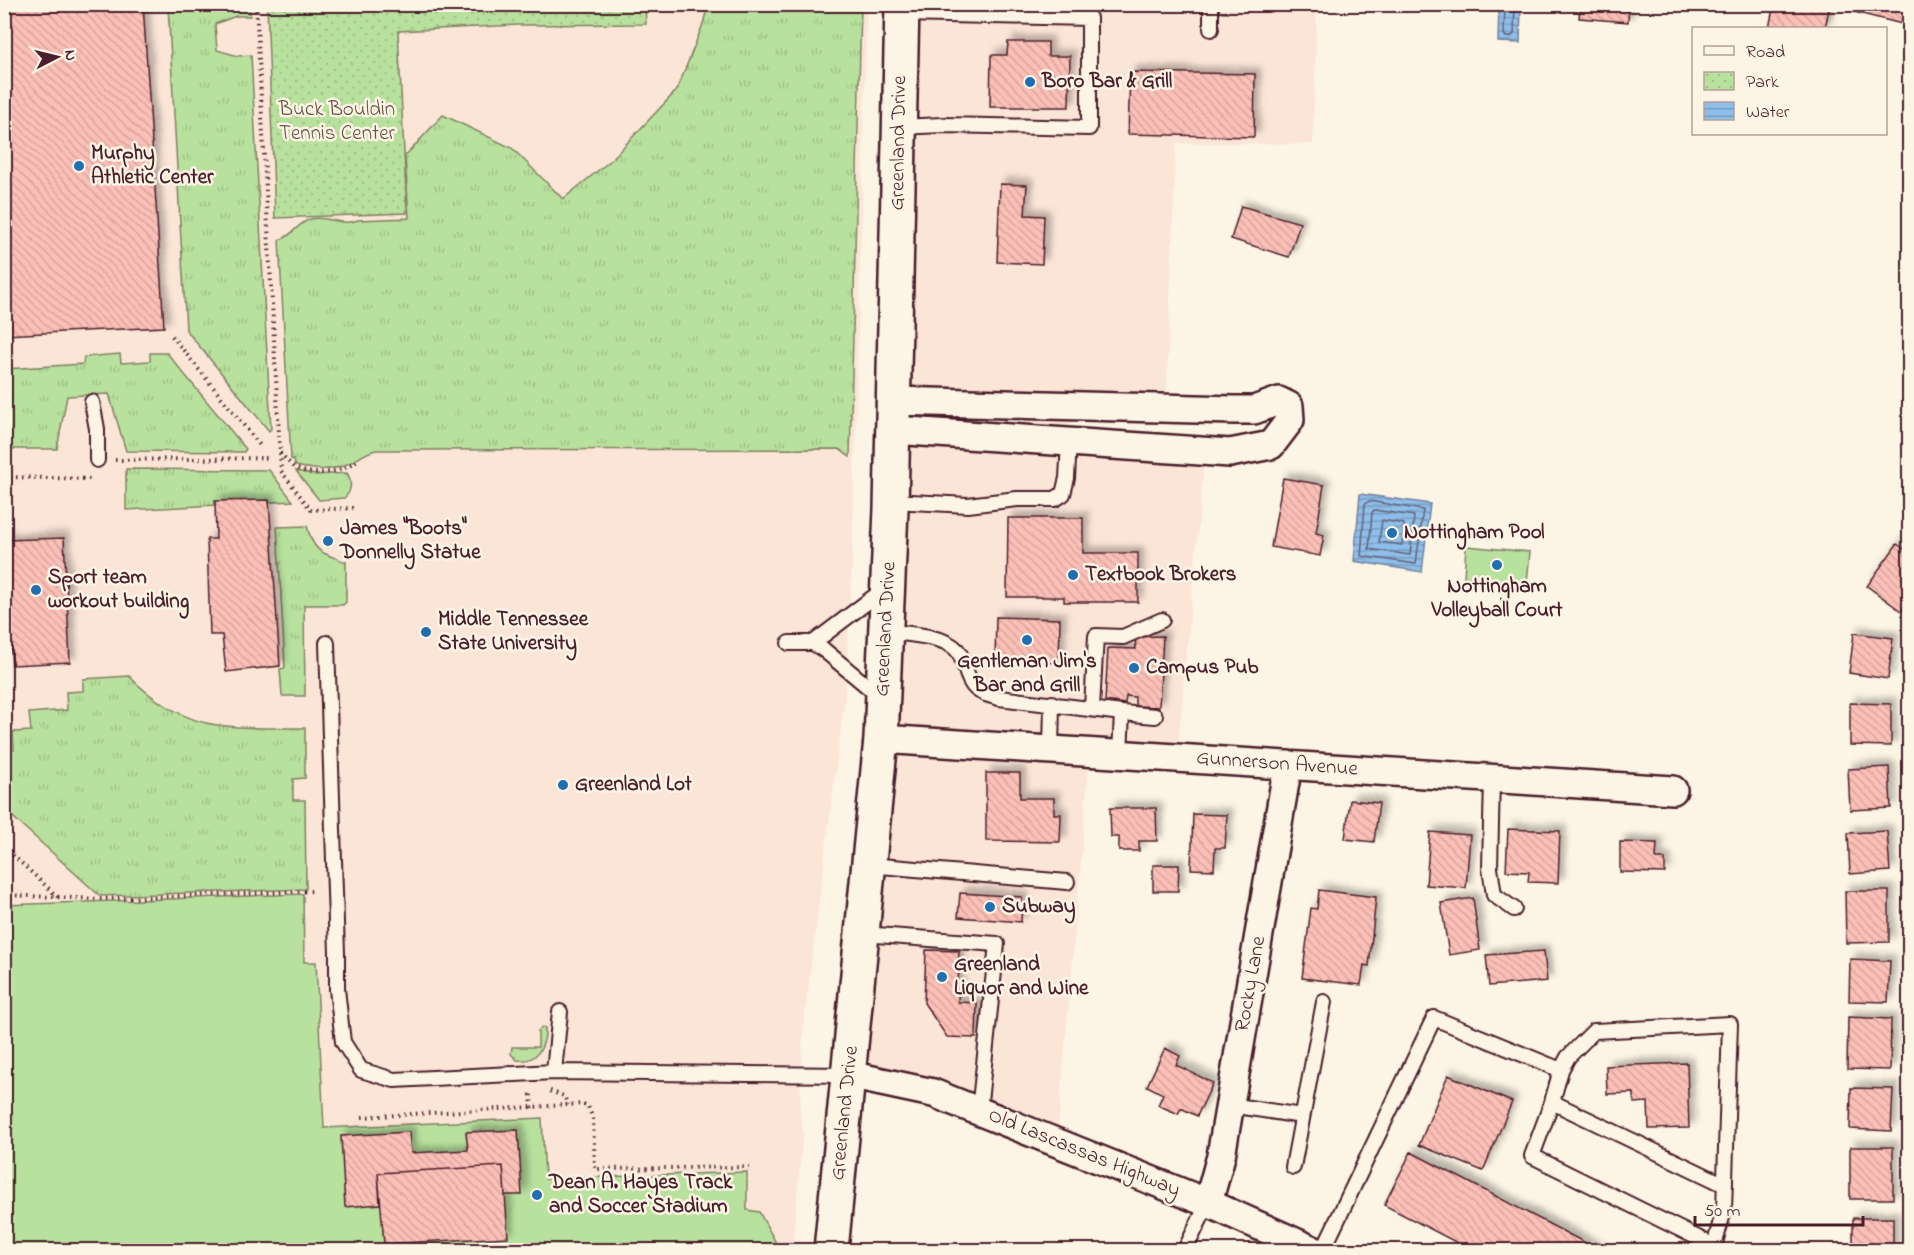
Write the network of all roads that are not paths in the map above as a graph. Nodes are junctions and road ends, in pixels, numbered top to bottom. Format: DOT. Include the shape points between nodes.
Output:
graph roads {
  1 [pos="1211,4"];
  2 [pos="902,9"];
  3 [pos="1211,29"];
  4 [pos="899,127"];
  5 [pos="92,402"];
  6 [pos="893,415"];
  7 [pos="1069,442"];
  8 [pos="97,460"];
  9 [pos="892,501"];
  10 [pos="888,586"];
  11 [pos="1162,620"];
  12 [pos="886,630"];
  13 [pos="327,643"];
  14 [pos="789,643"];
  15 [pos="813,643"];
  16 [pos="883,700"];
  17 [pos="1052,703"];
  18 [pos="1092,708"];
  19 [pos="1122,713"];
  20 [pos="1155,716"];
  21 [pos="881,739"];
  22 [pos="1051,750"];
  23 [pos="1120,754"];
  24 [pos="1288,765"];
  25 [pos="1492,778"];
  26 [pos="1674,790"];
  27 [pos="869,865"];
  28 [pos="1067,882"];
  29 [pos="1515,909"];
  30 [pos="863,934"];
  31 [pos="1324,1002"];
  32 [pos="560,1012"];
  33 [pos="1561,1070"];
  34 [pos="554,1072"];
  35 [pos="849,1075"];
  36 [pos="1552,1102"];
  37 [pos="1230,1105"];
  38 [pos="979,1111"];
  39 [pos="1302,1116"];
  40 [pos="1293,1167"];
  41 [pos="1725,1185"];
  42 [pos="1208,1203"];
  43 [pos="1714,1248"];
  44 [pos="831,1251"];
  45 [pos="1185,1251"];
  46 [pos="1312,1251"];
  47 [pos="1323,1251"];
  1 -- 3 [label="lane"];
  2 -- 4 [label="street, Greenland Drive"];
  2 -- 4 [label="lane" via="1089,18 1089,128"];
  4 -- 6 [label="street, Greenland Drive"];
  5 -- 8 [label="lane"];
  6 -- 7 [label="street"];
  6 -- 7 [label="street" via="1071,407 1254,410 1279,401 1289,406 1290,420 1271,445 1230,453"];
  6 -- 9 [label="street, Greenland Drive"];
  7 -- 9 [label="lane" via="1063,494 1054,499 968,505"];
  9 -- 10 [label="street, Greenland Drive"];
  10 -- 12 [label="street, Greenland Drive"];
  10 -- 15 [label="lane"];
  11 -- 18 [label="lane" via="1123,637 1096,636"];
  12 -- 16 [label="street, Greenland Drive"];
  12 -- 17 [label="lane" via="940,639 957,650 968,679 981,693"];
  13 -- 34 [label="lane" via="337,989 343,1042 361,1070 394,1080"];
  14 -- 15 [label="lane"];
  15 -- 16 [label="lane"];
  16 -- 21 [label="street, Greenland Drive"];
  17 -- 18 [label="lane"];
  17 -- 22 [label="lane"];
  18 -- 19 [label="lane"];
  19 -- 20 [label="lane"];
  19 -- 23 [label="lane"];
  21 -- 22 [label="street, Gunnerson Avenue"];
  21 -- 27 [label="street, Greenland Drive"];
  22 -- 23 [label="street, Gunnerson Avenue"];
  23 -- 24 [label="street, Gunnerson Avenue"];
  24 -- 25 [label="street, Gunnerson Avenue"];
  24 -- 37 [label="street, Rocky Lane"];
  25 -- 26 [label="street, Gunnerson Avenue"];
  25 -- 29 [label="lane" via="1490,868 1494,895"];
  27 -- 28 [label="lane"];
  27 -- 30 [label="street, Greenland Drive"];
  30 -- 35 [label="street, Greenland Drive"];
  30 -- 38 [label="lane" via="997,944"];
  31 -- 39 [label="lane"];
  32 -- 34 [label="lane"];
  33 -- 36 [label="lane"];
  33 -- 41 [label="lane" via="1568,1057 1594,1031 1730,1024"];
  33 -- 47 [label="lane" via="1434,1018"];
  34 -- 35 [label="lane"];
  35 -- 38 [label="street, Old Lascassas Highway" via="933,1093"];
  35 -- 44 [label="street, Greenland Drive"];
  36 -- 41 [label="lane"];
  36 -- 43 [label="lane" via="1532,1156"];
  37 -- 39 [label="lane"];
  37 -- 42 [label="street, Rocky Lane"];
  38 -- 42 [label="street, Old Lascassas Highway"];
  39 -- 40 [label="lane"];
  41 -- 43 [label="lane" via="1724,1210"];
  42 -- 45 [label="lane"];
  42 -- 46 [label="street, Old Lascassas Highway"];
}
